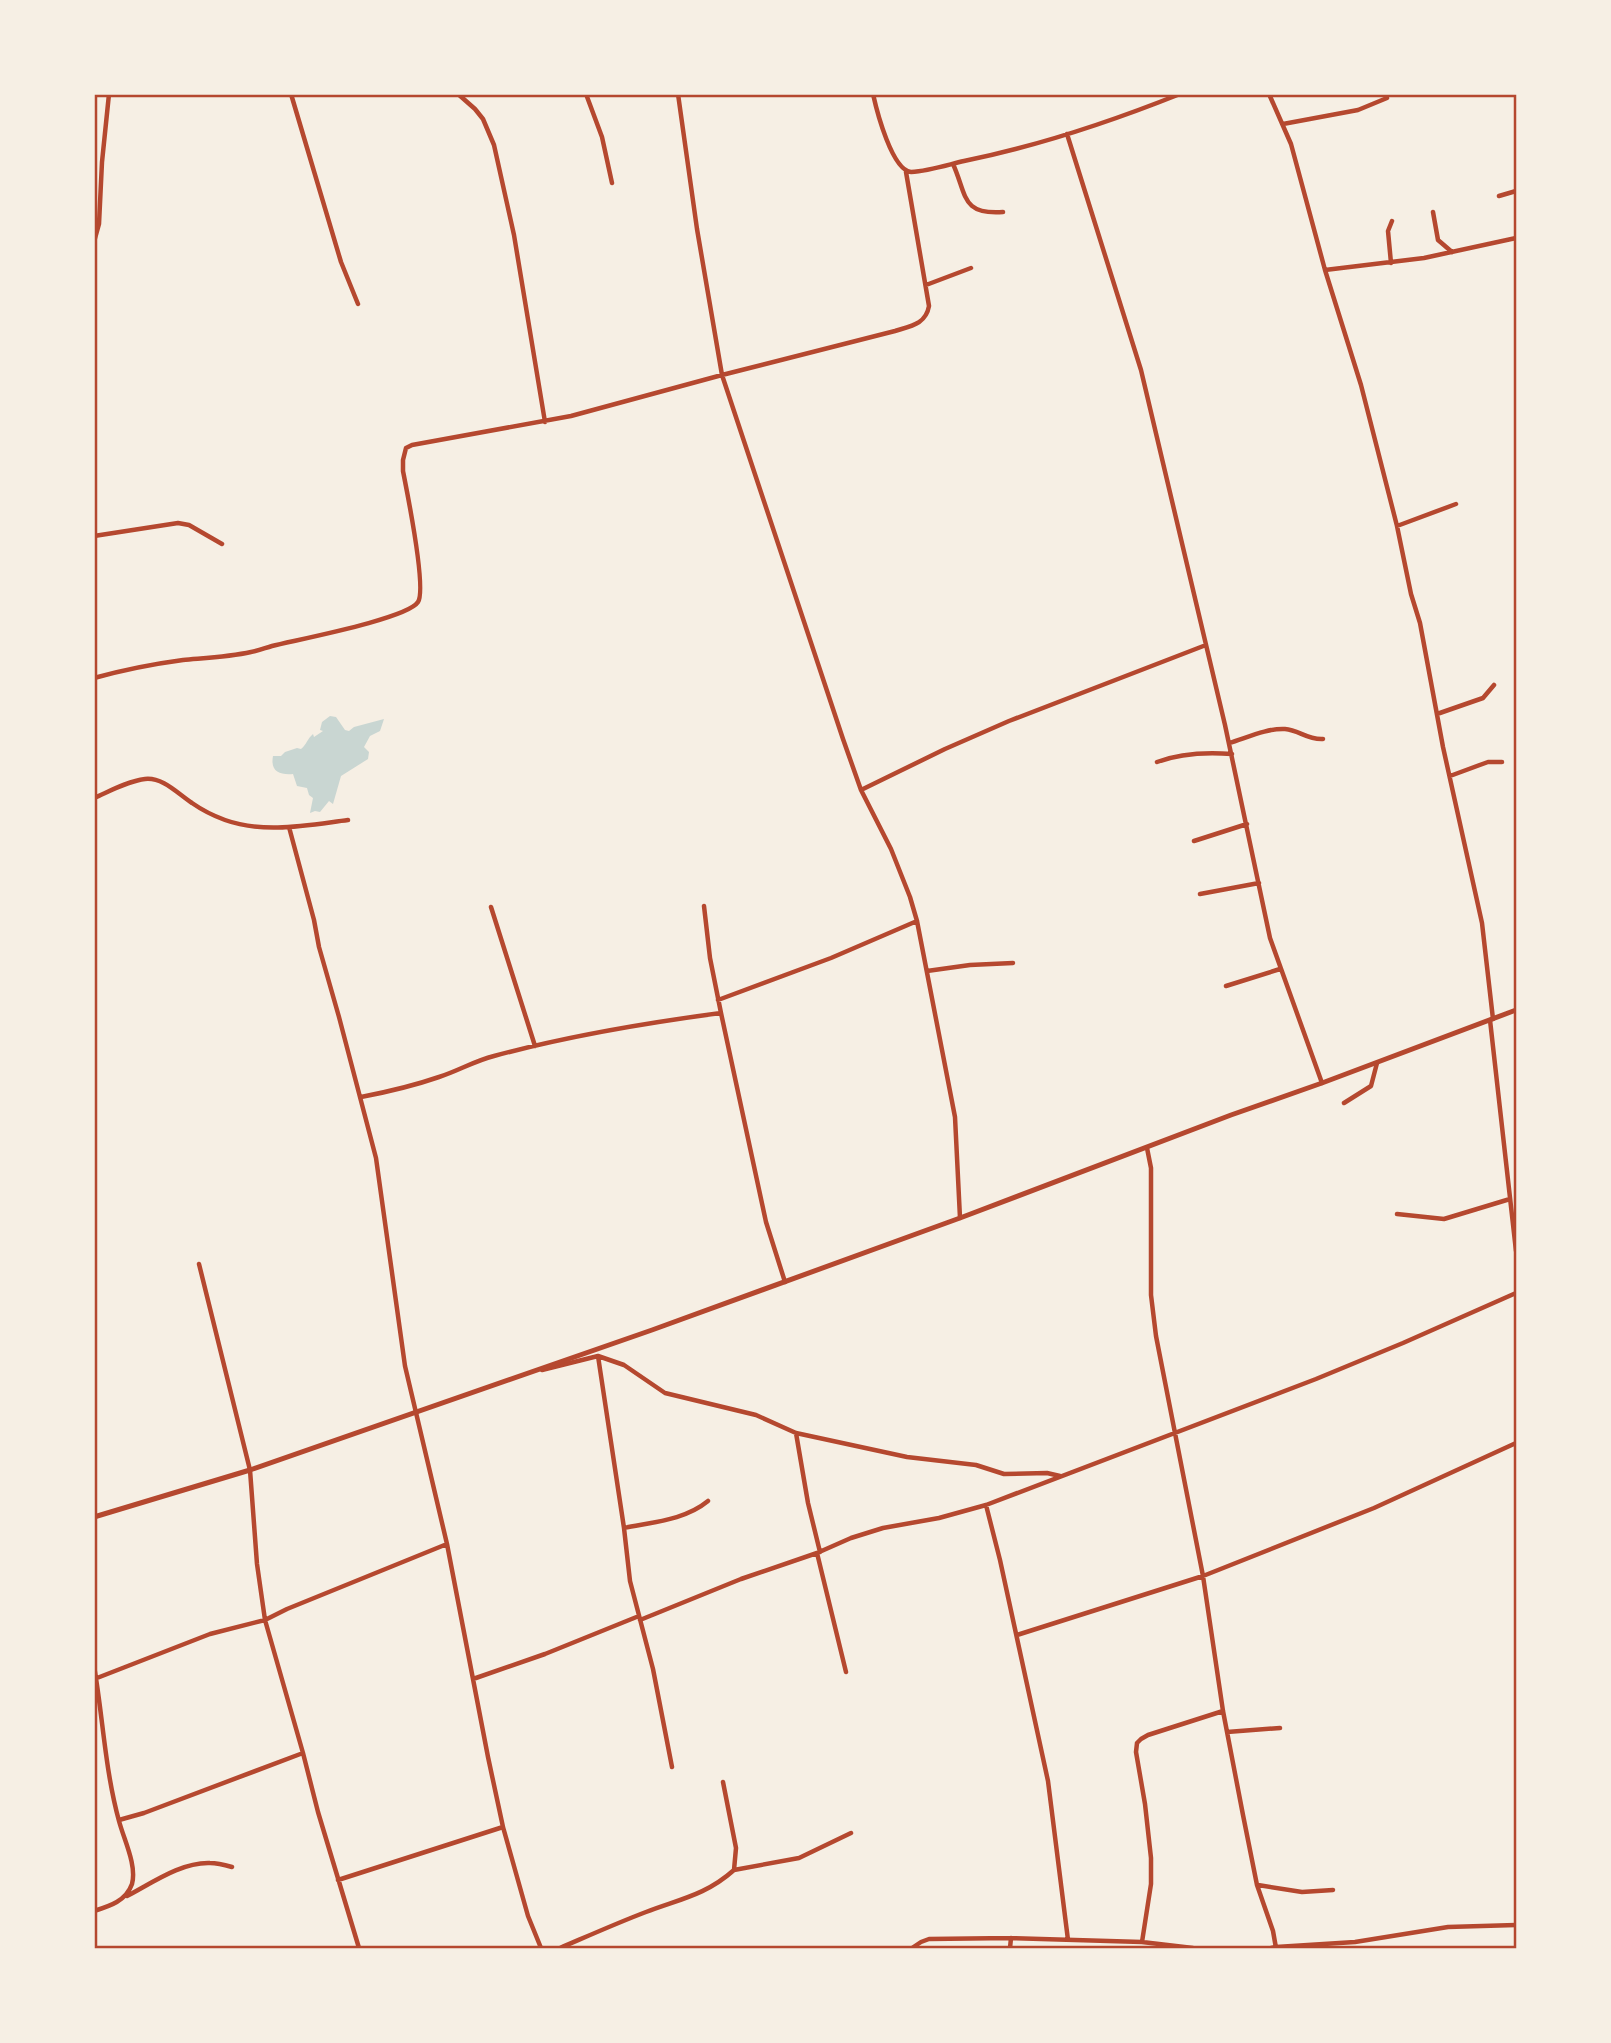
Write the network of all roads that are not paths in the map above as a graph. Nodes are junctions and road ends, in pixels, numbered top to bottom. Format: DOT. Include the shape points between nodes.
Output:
graph roads {
  1 [pos="109,94"];
  2 [pos="291,94"];
  3 [pos="458,94"];
  4 [pos="586,94"];
  5 [pos="678,94"];
  6 [pos="873,94"];
  7 [pos="1180,94"];
  8 [pos="1269,94"];
  9 [pos="1387,98"];
  10 [pos="1283,124"];
  11 [pos="1068,134"];
  12 [pos="953,164"];
  13 [pos="906,172"];
  14 [pos="612,183"];
  15 [pos="1517,191"];
  16 [pos="1499,196"];
  17 [pos="1003,212"];
  18 [pos="1433,212"];
  19 [pos="1392,221"];
  20 [pos="1517,238"];
  21 [pos="94,242"];
  22 [pos="1452,252"];
  23 [pos="1391,263"];
  24 [pos="971,268"];
  25 [pos="1325,270"];
  26 [pos="926,285"];
  27 [pos="358,304"];
  28 [pos="722,375"];
  29 [pos="545,422"];
  30 [pos="1456,504"];
  31 [pos="1397,526"];
  32 [pos="94,536"];
  33 [pos="222,544"];
  34 [pos="1206,645"];
  35 [pos="94,678"];
  36 [pos="1494,685"];
  37 [pos="1437,714"];
  38 [pos="1323,739"];
  39 [pos="1229,743"];
  40 [pos="1232,754"];
  41 [pos="1157,762"];
  42 [pos="1502,762"];
  43 [pos="1450,776"];
  44 [pos="861,790"];
  45 [pos="94,798"];
  46 [pos="348,820"];
  47 [pos="1247,824"];
  48 [pos="289,827"];
  49 [pos="1194,841"];
  50 [pos="1259,883"];
  51 [pos="1200,894"];
  52 [pos="704,906"];
  53 [pos="491,907"];
  54 [pos="917,921"];
  55 [pos="1013,963"];
  56 [pos="1280,968"];
  57 [pos="927,971"];
  58 [pos="1226,986"];
  59 [pos="718,1000"];
  60 [pos="1517,1010"];
  61 [pos="721,1013"];
  62 [pos="1491,1020"];
  63 [pos="535,1045"];
  64 [pos="1377,1063"];
  65 [pos="1322,1083"];
  66 [pos="361,1097"];
  67 [pos="1344,1103"];
  68 [pos="1147,1148"];
  69 [pos="1510,1199"];
  70 [pos="1397,1214"];
  71 [pos="960,1218"];
  72 [pos="1517,1251"];
  73 [pos="199,1264"];
  74 [pos="785,1282"];
  75 [pos="1516,1295"];
  76 [pos="598,1356"];
  77 [pos="521,1376"];
  78 [pos="416,1413"];
  79 [pos="796,1433"];
  80 [pos="1174,1434"];
  81 [pos="1517,1443"];
  82 [pos="250,1470"];
  83 [pos="1061,1476"];
  84 [pos="708,1501"];
  85 [pos="986,1505"];
  86 [pos="94,1517"];
  87 [pos="624,1528"];
  88 [pos="447,1544"];
  89 [pos="818,1552"];
  90 [pos="1203,1576"];
  91 [pos="639,1618"];
  92 [pos="265,1620"];
  93 [pos="1017,1635"];
  94 [pos="94,1666"];
  95 [pos="846,1672"];
  96 [pos="97,1678"];
  97 [pos="473,1679"];
  98 [pos="1223,1711"];
  99 [pos="1280,1728"];
  100 [pos="1227,1732"];
  101 [pos="303,1753"];
  102 [pos="672,1767"];
  103 [pos="723,1782"];
  104 [pos="118,1820"];
  105 [pos="503,1828"];
  106 [pos="851,1833"];
  107 [pos="232,1867"];
  108 [pos="734,1870"];
  109 [pos="338,1880"];
  110 [pos="1257,1885"];
  111 [pos="1333,1890"];
  112 [pos="126,1897"];
  113 [pos="94,1912"];
  114 [pos="1517,1925"];
  115 [pos="1011,1938"];
  116 [pos="1068,1940"];
  117 [pos="1142,1942"];
  118 [pos="359,1948"];
  119 [pos="541,1948"];
  120 [pos="560,1948"];
  121 [pos="912,1948"];
  122 [pos="1010,1948"];
  123 [pos="1193,1948"];
  124 [pos="1274,1948"];
  1 -- 21 [label="street"];
  2 -- 27 [label="street"];
  3 -- 29 [label="street" via="483,118 494,145"];
  4 -- 14 [label="street"];
  5 -- 28 [label="street"];
  6 -- 13 [label="street" via="888,143"];
  7 -- 11 [label="street"];
  8 -- 10 [label="street"];
  9 -- 10 [label="street" via="1358,110"];
  10 -- 25 [label="street"];
  11 -- 12 [label="street"];
  11 -- 34 [label="street" via="1141,370"];
  12 -- 13 [label="street"];
  12 -- 17 [label="street" via="973,208"];
  13 -- 26 [label="street"];
  15 -- 16 [label="street"];
  18 -- 22 [label="street" via="1438,240"];
  19 -- 23 [label="street" via="1388,231"];
  20 -- 22 [label="street"];
  22 -- 23 [label="street"];
  23 -- 25 [label="street"];
  24 -- 26 [label="street"];
  25 -- 31 [label="street" via="1361,385"];
  26 -- 28 [label="street" via="927,315 917,324"];
  28 -- 29 [label="street"];
  28 -- 44 [label="street"];
  29 -- 35 [label="street" via="412,444 406,449 403,471 421,592 414,607 251,653 140,667"];
  30 -- 31 [label="street"];
  31 -- 37 [label="street"];
  32 -- 33 [label="street" via="178,523"];
  34 -- 39 [label="street"];
  34 -- 44 [label="street" via="1018,718"];
  36 -- 37 [label="street" via="1483,698"];
  37 -- 43 [label="street"];
  38 -- 39 [label="street" via="1286,729"];
  39 -- 40 [label="street"];
  40 -- 41 [label="street" via="1171,756"];
  40 -- 47 [label="street"];
  42 -- 43 [label="street" via="1488,762"];
  43 -- 62 [label="street" via="1482,923"];
  44 -- 54 [label="street" via="891,849"];
  45 -- 48 [label="street" via="153,779 226,821"];
  46 -- 48 [label="street"];
  47 -- 49 [label="street"];
  47 -- 50 [label="street"];
  48 -- 66 [label="street"];
  50 -- 51 [label="street"];
  50 -- 56 [label="street"];
  52 -- 59 [label="street"];
  53 -- 63 [label="street"];
  54 -- 57 [label="street"];
  54 -- 59 [label="street"];
  55 -- 57 [label="street"];
  56 -- 58 [label="street"];
  56 -- 65 [label="street"];
  57 -- 71 [label="street" via="955,1117"];
  59 -- 61 [label="street"];
  60 -- 62 [label="street"];
  61 -- 63 [label="street"];
  61 -- 74 [label="street" via="766,1222"];
  62 -- 64 [label="street"];
  62 -- 69 [label="street"];
  63 -- 66 [label="street" via="414,1085"];
  64 -- 65 [label="street"];
  64 -- 67 [label="street" via="1371,1086"];
  65 -- 68 [label="street"];
  66 -- 78 [label="street" via="376,1158 398,1324"];
  68 -- 71 [label="street"];
  68 -- 80 [label="street" via="1151,1295"];
  69 -- 70 [label="street" via="1444,1219"];
  69 -- 72 [label="street"];
  71 -- 74 [label="street"];
  73 -- 82 [label="street"];
  74 -- 77 [label="street"];
  75 -- 80 [label="street"];
  76 -- 77 [label="street"];
  76 -- 79 [label="street" via="624,1365 665,1393 756,1415"];
  76 -- 87 [label="street"];
  77 -- 78 [label="street"];
  78 -- 82 [label="street"];
  78 -- 88 [label="street"];
  79 -- 83 [label="street" via="1004,1474"];
  79 -- 89 [label="street"];
  80 -- 83 [label="street"];
  80 -- 90 [label="street"];
  81 -- 90 [label="street" via="1374,1508"];
  82 -- 86 [label="street"];
  82 -- 92 [label="street"];
  83 -- 85 [label="street"];
  84 -- 87 [label="street" via="686,1514"];
  85 -- 89 [label="street" via="883,1528"];
  85 -- 93 [label="street"];
  87 -- 91 [label="street"];
  88 -- 92 [label="street"];
  88 -- 97 [label="street"];
  89 -- 91 [label="street"];
  89 -- 95 [label="street"];
  90 -- 93 [label="street"];
  90 -- 98 [label="street"];
  91 -- 97 [label="street"];
  91 -- 102 [label="street"];
  92 -- 96 [label="street" via="210,1634"];
  92 -- 101 [label="street"];
  93 -- 116 [label="street" via="1048,1781"];
  94 -- 96 [label="street"];
  96 -- 104 [label="street"];
  97 -- 105 [label="street"];
  98 -- 100 [label="street"];
  98 -- 117 [label="street" via="1148,1735 1137,1743 1151,1858"];
  99 -- 100 [label="street"];
  100 -- 110 [label="street"];
  101 -- 104 [label="street"];
  101 -- 109 [label="street"];
  103 -- 108 [label="street" via="736,1848"];
  104 -- 112 [label="street" via="132,1864 133,1881"];
  105 -- 109 [label="street"];
  105 -- 119 [label="street"];
  106 -- 108 [label="street" via="799,1858"];
  107 -- 112 [label="street" via="195,1864"];
  108 -- 120 [label="street" via="719,1884 695,1895"];
  109 -- 118 [label="street"];
  110 -- 111 [label="street" via="1302,1892"];
  110 -- 124 [label="street"];
  112 -- 113 [label="street"];
  114 -- 124 [label="street" via="1448,1927 1356,1942"];
  115 -- 116 [label="street"];
  115 -- 121 [label="street" via="929,1939"];
  115 -- 122 [label="street"];
  116 -- 117 [label="street"];
  117 -- 123 [label="street"];
}
